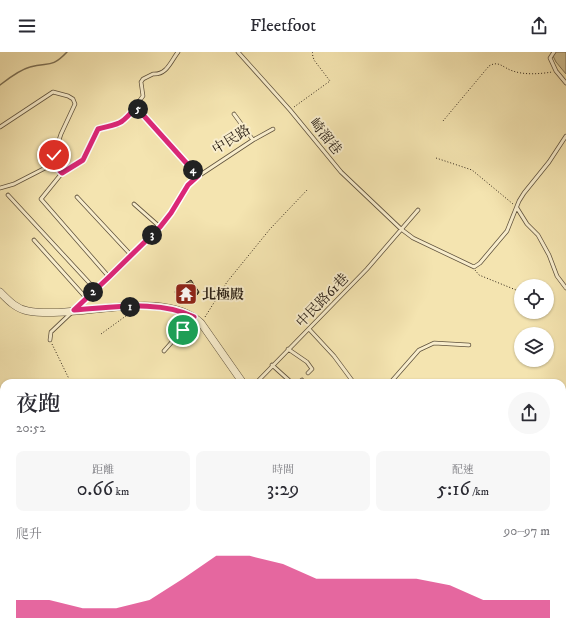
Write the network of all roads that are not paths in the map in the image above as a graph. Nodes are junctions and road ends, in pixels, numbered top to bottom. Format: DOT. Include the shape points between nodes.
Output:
graph roads {
  1 [pos="178,52"];
  2 [pos="238,52"];
  3 [pos="554,52"];
  4 [pos="566,83"];
  5 [pos="136,107"];
  6 [pos="234,114"];
  7 [pos="0,127"];
  8 [pos="273,130"];
  9 [pos="566,136"];
  10 [pos="253,140"];
  11 [pos="53,164"];
  12 [pos="62,173"];
  13 [pos="198,176"];
  14 [pos="0,188"];
  15 [pos="8,195"];
  16 [pos="77,198"];
  17 [pos="134,204"];
  18 [pos="517,208"];
  19 [pos="418,210"];
  20 [pos="160,227"];
  21 [pos="401,229"];
  22 [pos="34,240"];
  23 [pos="131,255"];
  24 [pos="109,277"];
  25 [pos="566,288"];
  26 [pos="95,289"];
  27 [pos="0,292"];
  28 [pos="87,298"];
  29 [pos="74,310"];
  30 [pos="194,317"];
  31 [pos="309,329"];
  32 [pos="50,340"];
  33 [pos="469,345"];
  34 [pos="288,349"];
  35 [pos="164,351"];
  36 [pos="272,365"];
  37 [pos="308,373"];
  38 [pos="240,379"];
  39 [pos="260,379"];
  40 [pos="288,379"];
  41 [pos="351,379"];
  42 [pos="394,379"];
  1 -- 5 [label="lane" via="164,72 143,79 143,96"];
  2 -- 21 [label="lane, 崎溜巷" via="341,172"];
  3 -- 4 [label="lane" via="550,58"];
  5 -- 12 [label="lane" via="118,125 98,129 83,160"];
  5 -- 13 [label="lane"];
  6 -- 10 [label="lane"];
  7 -- 11 [label="lane" via="53,92 73,99 74,109 61,134"];
  8 -- 10 [label="lane, 中民路"];
  9 -- 18 [label="lane" via="524,194"];
  10 -- 13 [label="lane, 中民路"];
  11 -- 12 [label="lane"];
  11 -- 14 [label="lane" via="14,184"];
  12 -- 24 [label="lane" via="41,199"];
  13 -- 20 [label="lane, 中民路" via="188,185"];
  15 -- 26 [label="lane"];
  16 -- 23 [label="lane"];
  17 -- 20 [label="lane"];
  18 -- 21 [label="lane" via="508,230 474,267 430,247"];
  18 -- 25 [label="lane" via="538,235 557,276"];
  19 -- 21 [label="lane, 中民路61巷"];
  20 -- 23 [label="lane, 中民路"];
  21 -- 31 [label="lane, 中民路61巷" via="367,269"];
  22 -- 28 [label="lane"];
  23 -- 24 [label="lane, 中民路"];
  24 -- 26 [label="lane, 中民路"];
  26 -- 28 [label="lane, 中民路"];
  27 -- 29 [label="street" via="12,304 26,311"];
  28 -- 29 [label="lane, 中民路"];
  29 -- 30 [label="street" via="139,306 169,308"];
  29 -- 32 [label="lane, 中民路" via="51,332"];
  30 -- 35 [label="lane"];
  30 -- 38 [label="street"];
  31 -- 34 [label="lane, 中民路61巷"];
  31 -- 41 [label="lane"];
  33 -- 42 [label="lane" via="434,343 419,350"];
  34 -- 36 [label="lane, 中民路61巷"];
  34 -- 37 [label="lane" via="307,362 312,369"];
  36 -- 39 [label="lane, 中民路61巷"];
  36 -- 40 [label="lane"];
}
